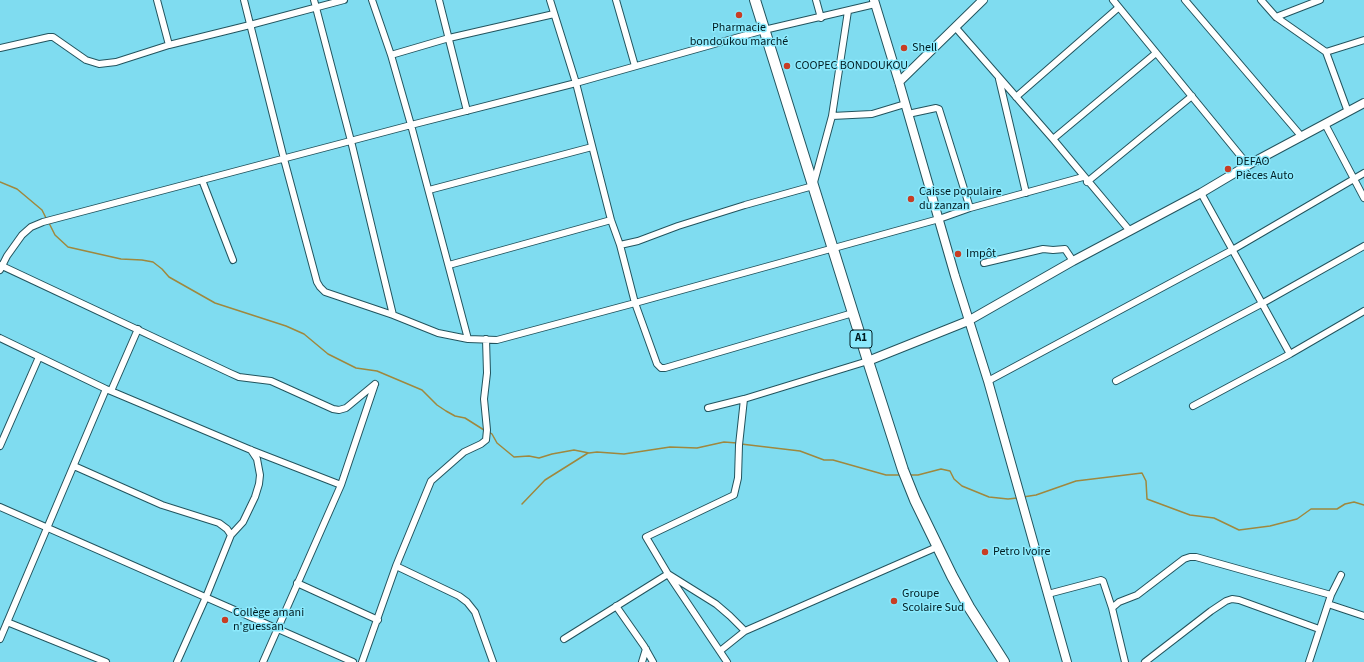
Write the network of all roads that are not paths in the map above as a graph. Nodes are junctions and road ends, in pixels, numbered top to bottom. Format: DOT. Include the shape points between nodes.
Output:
graph roads {
  1 [pos="157,0"];
  2 [pos="244,0"];
  3 [pos="344,0"];
  4 [pos="372,0"];
  5 [pos="439,0"];
  6 [pos="550,0"];
  7 [pos="616,0"];
  8 [pos="755,0"];
  9 [pos="816,0"];
  10 [pos="983,0"];
  11 [pos="1113,0"];
  12 [pos="1185,0"];
  13 [pos="1261,0"];
  14 [pos="1320,0"];
  15 [pos="874,2"];
  16 [pos="1308,2"];
  17 [pos="315,3"];
  18 [pos="1118,8"];
  19 [pos="848,11"];
  20 [pos="554,14"];
  21 [pos="1276,17"];
  22 [pos="821,18"];
  23 [pos="250,25"];
  24 [pos="956,28"];
  25 [pos="764,30"];
  26 [pos="450,38"];
  27 [pos="1364,40"];
  28 [pos="169,45"];
  29 [pos="0,48"];
  30 [pos="1326,52"];
  31 [pos="1156,53"];
  32 [pos="391,55"];
  33 [pos="636,66"];
  34 [pos="999,77"];
  35 [pos="899,82"];
  36 [pos="576,83"];
  37 [pos="1192,96"];
  38 [pos="1016,97"];
  39 [pos="1364,103"];
  40 [pos="905,104"];
  41 [pos="467,111"];
  42 [pos="1348,112"];
  43 [pos="908,114"];
  44 [pos="832,116"];
  45 [pos="1325,124"];
  46 [pos="411,125"];
  47 [pos="1302,136"];
  48 [pos="1053,139"];
  49 [pos="351,141"];
  50 [pos="592,147"];
  51 [pos="284,158"];
  52 [pos="1248,165"];
  53 [pos="1364,173"];
  54 [pos="1354,178"];
  55 [pos="1085,179"];
  56 [pos="202,180"];
  57 [pos="813,186"];
  58 [pos="429,190"];
  59 [pos="1026,193"];
  60 [pos="1201,193"];
  61 [pos="1364,198"];
  62 [pos="970,208"];
  63 [pos="939,219"];
  64 [pos="611,220"];
  65 [pos="1130,231"];
  66 [pos="620,245"];
  67 [pos="1364,246"];
  68 [pos="832,247"];
  69 [pos="1234,249"];
  70 [pos="233,260"];
  71 [pos="1073,261"];
  72 [pos="984,263"];
  73 [pos="449,266"];
  74 [pos="1,267"];
  75 [pos="635,303"];
  76 [pos="1263,303"];
  77 [pos="1364,311"];
  78 [pos="853,312"];
  79 [pos="393,315"];
  80 [pos="968,321"];
  81 [pos="138,329"];
  82 [pos="0,338"];
  83 [pos="468,339"];
  84 [pos="486,340"];
  85 [pos="1290,354"];
  86 [pos="39,357"];
  87 [pos="868,361"];
  88 [pos="988,381"];
  89 [pos="1116,381"];
  90 [pos="109,390"];
  91 [pos="744,399"];
  92 [pos="1194,406"];
  93 [pos="708,408"];
  94 [pos="0,446"];
  95 [pos="251,450"];
  96 [pos="74,466"];
  97 [pos="341,485"];
  98 [pos="0,506"];
  99 [pos="47,528"];
  100 [pos="231,535"];
  101 [pos="937,547"];
  102 [pos="396,566"];
  103 [pos="668,574"];
  104 [pos="1341,575"];
  105 [pos="297,583"];
  106 [pos="1048,594"];
  107 [pos="1331,595"];
  108 [pos="206,597"];
  109 [pos="1328,604"];
  110 [pos="616,606"];
  111 [pos="1112,608"];
  112 [pos="1364,616"];
  113 [pos="378,620"];
  114 [pos="7,622"];
  115 [pos="277,628"];
  116 [pos="1319,629"];
  117 [pos="745,631"];
  118 [pos="564,638"];
  119 [pos="0,639"];
  120 [pos="646,649"];
  121 [pos="720,651"];
  122 [pos="106,662"];
  123 [pos="177,662"];
  124 [pos="262,662"];
  125 [pos="353,662"];
  126 [pos="362,662"];
  127 [pos="493,662"];
  128 [pos="642,662"];
  129 [pos="654,662"];
  130 [pos="727,662"];
  131 [pos="1004,662"];
  132 [pos="1067,662"];
  133 [pos="1125,662"];
  134 [pos="1145,662"];
  135 [pos="1309,662"];
  1 -- 28 [label="street"];
  2 -- 23 [label="street"];
  3 -- 17 [label="street"];
  4 -- 32 [label="street"];
  5 -- 26 [label="street"];
  6 -- 20 [label="street"];
  7 -- 33 [label="street"];
  8 -- 25 [label="main road, A1"];
  9 -- 22 [label="street"];
  10 -- 24 [label="street"];
  11 -- 18 [label="street"];
  12 -- 47 [label="street"];
  13 -- 21 [label="street"];
  14 -- 16 [label="street"];
  15 -- 19 [label="street"];
  15 -- 35 [label="street"];
  16 -- 21 [label="street"];
  17 -- 23 [label="street"];
  17 -- 49 [label="street"];
  18 -- 31 [label="street"];
  18 -- 38 [label="street"];
  19 -- 22 [label="street"];
  19 -- 44 [label="street"];
  20 -- 26 [label="street"];
  20 -- 36 [label="street"];
  21 -- 30 [label="street"];
  22 -- 25 [label="street"];
  23 -- 28 [label="street"];
  23 -- 51 [label="street"];
  24 -- 34 [label="street"];
  24 -- 35 [label="street"];
  25 -- 33 [label="street"];
  25 -- 57 [label="main road, A1"];
  26 -- 32 [label="street"];
  26 -- 41 [label="street"];
  27 -- 30 [label="street"];
  28 -- 29 [label="street" via="116,62 99,64 86,60 53,37"];
  30 -- 42 [label="street"];
  31 -- 37 [label="street"];
  31 -- 48 [label="street"];
  32 -- 46 [label="street"];
  33 -- 36 [label="street"];
  34 -- 38 [label="street"];
  34 -- 59 [label="street"];
  35 -- 40 [label="street"];
  36 -- 41 [label="street"];
  36 -- 50 [label="street"];
  37 -- 52 [label="street"];
  37 -- 55 [label="street"];
  38 -- 48 [label="street"];
  39 -- 42 [label="street"];
  40 -- 43 [label="street"];
  40 -- 44 [label="street" via="872,114"];
  41 -- 46 [label="street"];
  42 -- 45 [label="street"];
  43 -- 62 [label="street" via="939,109"];
  43 -- 63 [label="street"];
  44 -- 57 [label="street"];
  45 -- 47 [label="street"];
  45 -- 54 [label="street"];
  46 -- 49 [label="street"];
  46 -- 58 [label="street"];
  47 -- 52 [label="street"];
  48 -- 55 [label="street"];
  49 -- 51 [label="street"];
  49 -- 79 [label="street"];
  50 -- 58 [label="street"];
  50 -- 64 [label="street"];
  51 -- 56 [label="street"];
  51 -- 79 [label="street" via="320,287 325,292"];
  52 -- 60 [label="street"];
  53 -- 54 [label="street"];
  54 -- 61 [label="street"];
  54 -- 69 [label="street"];
  55 -- 59 [label="street"];
  55 -- 65 [label="street"];
  56 -- 70 [label="street"];
  56 -- 74 [label="street" via="31,227 6,256"];
  57 -- 66 [label="street"];
  57 -- 68 [label="main road, A1"];
  58 -- 73 [label="street"];
  59 -- 62 [label="street"];
  60 -- 65 [label="street"];
  60 -- 69 [label="street"];
  62 -- 63 [label="street"];
  63 -- 68 [label="street"];
  63 -- 80 [label="street"];
  64 -- 66 [label="street"];
  64 -- 73 [label="street"];
  65 -- 71 [label="street"];
  66 -- 75 [label="street"];
  67 -- 76 [label="street"];
  68 -- 75 [label="street"];
  68 -- 78 [label="main road, A1"];
  69 -- 76 [label="street"];
  69 -- 88 [label="street"];
  71 -- 72 [label="street" via="1065,249 1043,249"];
  71 -- 80 [label="street"];
  73 -- 83 [label="street"];
  74 -- 81 [label="street"];
  75 -- 78 [label="street" via="657,364 661,368"];
  75 -- 84 [label="street" via="497,340"];
  76 -- 85 [label="street"];
  76 -- 89 [label="street"];
  77 -- 85 [label="street"];
  78 -- 87 [label="main road, A1"];
  79 -- 83 [label="street" via="438,333"];
  80 -- 87 [label="street"];
  80 -- 88 [label="street"];
  81 -- 90 [label="street"];
  81 -- 97 [label="street" via="239,377 271,381 334,409 346,408 375,384"];
  82 -- 86 [label="street"];
  83 -- 84 [label="street"];
  84 -- 102 [label="street" via="486,440 464,452 433,478"];
  85 -- 92 [label="street"];
  86 -- 90 [label="street"];
  86 -- 94 [label="street"];
  87 -- 91 [label="street"];
  87 -- 101 [label="main road, A1" via="903,470"];
  88 -- 106 [label="street"];
  90 -- 95 [label="street"];
  90 -- 96 [label="street"];
  91 -- 93 [label="street"];
  91 -- 103 [label="street" via="738,478 734,495 646,537"];
  95 -- 97 [label="street"];
  95 -- 100 [label="street" via="259,467 259,484 243,522"];
  96 -- 99 [label="street"];
  96 -- 100 [label="street" via="162,505 219,523"];
  97 -- 105 [label="street"];
  98 -- 99 [label="street"];
  99 -- 108 [label="street"];
  99 -- 114 [label="street"];
  100 -- 108 [label="street"];
  101 -- 117 [label="street"];
  101 -- 131 [label="main road, A1" via="969,607"];
  102 -- 113 [label="street"];
  102 -- 127 [label="street" via="467,602 475,612"];
  103 -- 110 [label="street"];
  103 -- 117 [label="street" via="716,604"];
  103 -- 121 [label="street"];
  104 -- 107 [label="street"];
  105 -- 113 [label="street"];
  105 -- 115 [label="street"];
  106 -- 111 [label="street" via="1101,580"];
  106 -- 132 [label="street"];
  107 -- 109 [label="street"];
  107 -- 111 [label="street" via="1203,558 1190,557 1136,595"];
  108 -- 115 [label="street"];
  108 -- 123 [label="street"];
  109 -- 112 [label="street"];
  109 -- 116 [label="street"];
  110 -- 118 [label="street"];
  110 -- 120 [label="street"];
  111 -- 133 [label="street"];
  113 -- 126 [label="street"];
  114 -- 119 [label="street"];
  114 -- 122 [label="street"];
  115 -- 124 [label="street"];
  115 -- 125 [label="street"];
  116 -- 134 [label="street" via="1232,599 1211,611"];
  116 -- 135 [label="street"];
  117 -- 121 [label="street"];
  120 -- 128 [label="street"];
  120 -- 129 [label="street"];
  121 -- 130 [label="street"];
}
